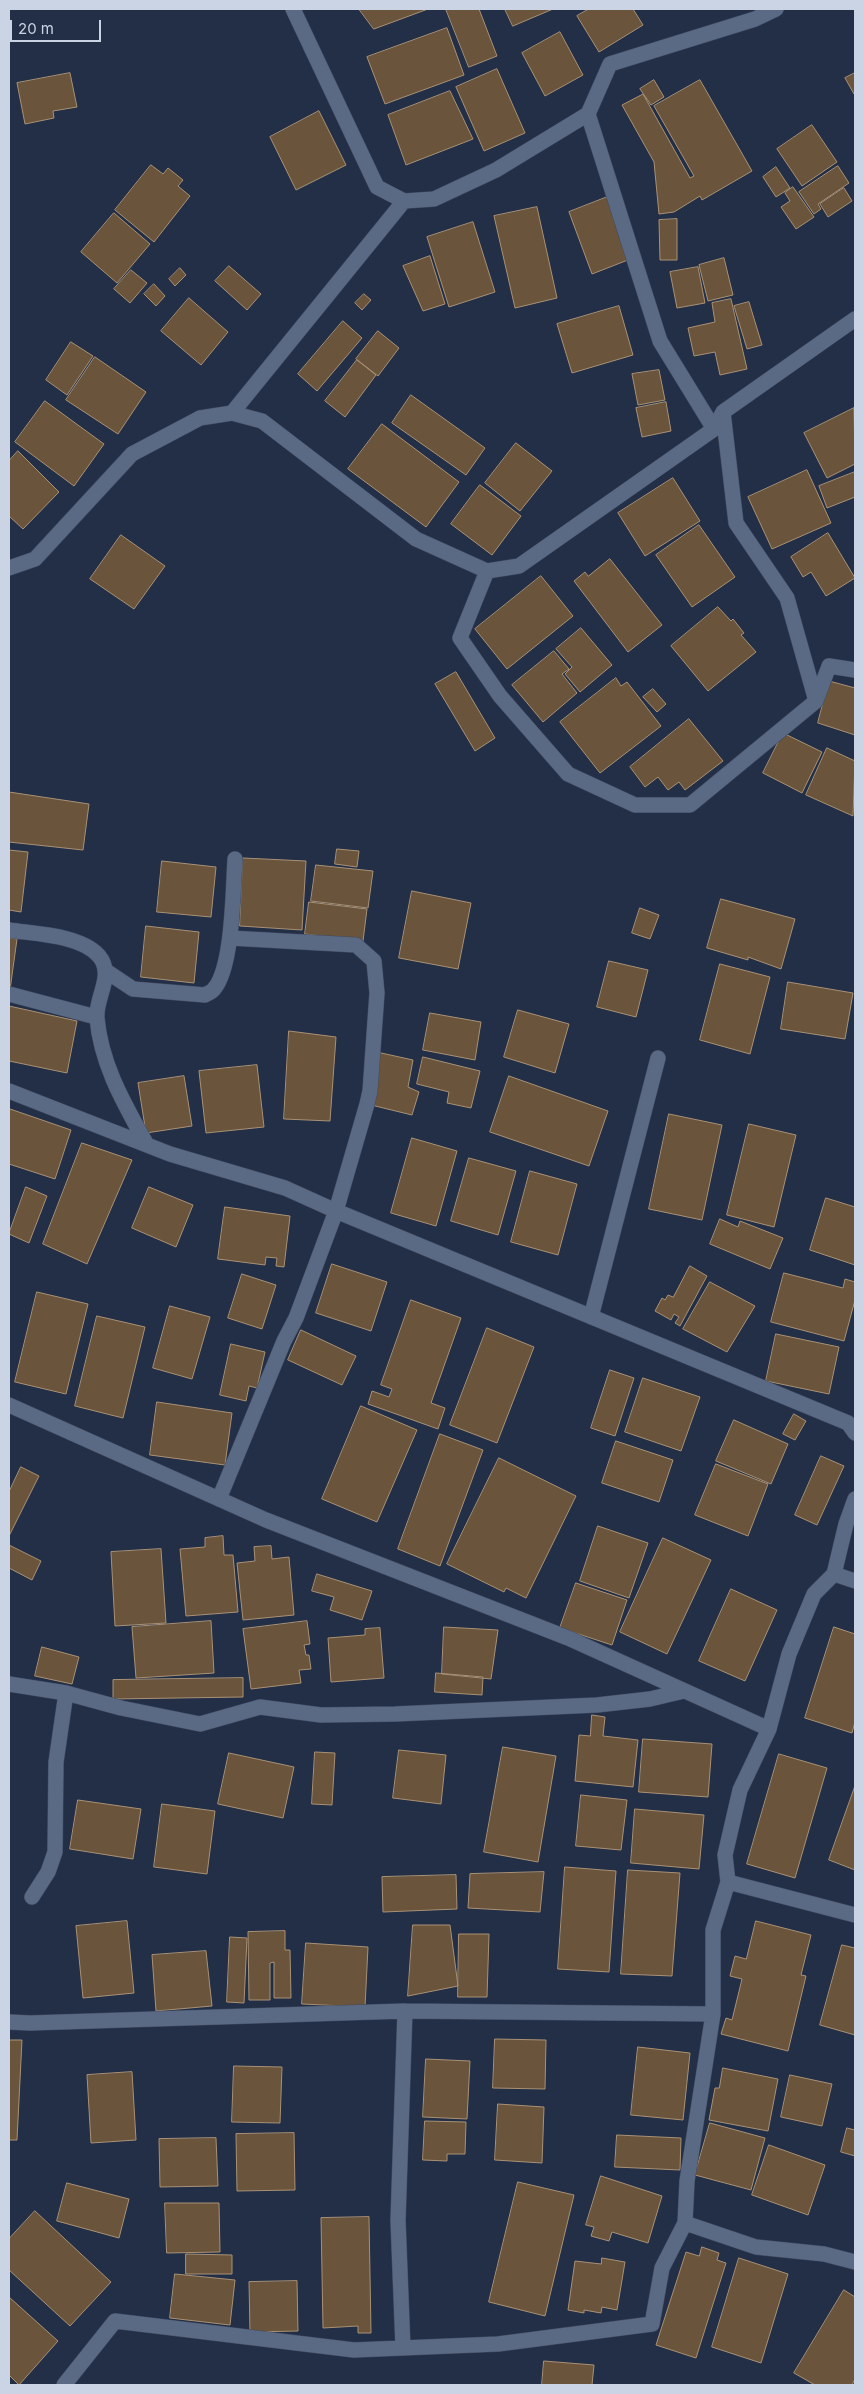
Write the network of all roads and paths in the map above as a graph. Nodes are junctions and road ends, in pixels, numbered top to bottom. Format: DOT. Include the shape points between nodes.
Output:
graph roads {
  1 [pos="293,9"];
  2 [pos="776,9"];
  3 [pos="588,114"];
  4 [pos="404,201"];
  5 [pos="855,319"];
  6 [pos="723,412"];
  7 [pos="232,413"];
  8 [pos="714,429"];
  9 [pos="9,568"];
  10 [pos="487,571"];
  11 [pos="855,670"];
  12 [pos="816,702"];
  13 [pos="235,859"];
  14 [pos="9,930"];
  15 [pos="230,938"];
  16 [pos="106,971"];
  17 [pos="9,994"];
  18 [pos="96,1017"];
  19 [pos="658,1058"];
  20 [pos="9,1091"];
  21 [pos="147,1145"];
  22 [pos="336,1211"];
  23 [pos="591,1316"];
  24 [pos="9,1406"];
  25 [pos="855,1433"];
  26 [pos="219,1499"];
  27 [pos="855,1499"];
  28 [pos="834,1574"];
  29 [pos="855,1581"];
  30 [pos="9,1684"];
  31 [pos="684,1691"];
  32 [pos="66,1693"];
  33 [pos="769,1729"];
  34 [pos="728,1882"];
  35 [pos="32,1897"];
  36 [pos="855,1915"];
  37 [pos="405,2011"];
  38 [pos="713,2014"];
  39 [pos="9,2022"];
  40 [pos="685,2222"];
  41 [pos="855,2262"];
  42 [pos="403,2348"];
  43 [pos="64,2385"];
  1 -- 4 [label="street" via="378,187"];
  2 -- 3 [label="street" via="755,19 610,64"];
  3 -- 4 [label="street" via="496,170 452,191 434,199"];
  3 -- 8 [label="street" via="660,341"];
  4 -- 7 [label="street"];
  5 -- 6 [label="street"];
  6 -- 8 [label="street"];
  6 -- 12 [label="street" via="736,523 787,598"];
  7 -- 9 [label="street" via="200,418 132,454 35,559"];
  7 -- 10 [label="street" via="262,421 416,539"];
  8 -- 10 [label="street" via="519,566"];
  10 -- 12 [label="street" via="460,638 500,696 568,774 634,806 690,805"];
  11 -- 12 [label="street" via="829,666"];
  13 -- 15 [label="street"];
  14 -- 16 [label="street" via="79,942 99,956"];
  15 -- 16 [label="street" via="221,977 214,990 205,995 133,989"];
  15 -- 22 [label="street" via="356,945 374,961 377,993 370,1091"];
  16 -- 18 [label="street"];
  17 -- 18 [label="street"];
  18 -- 21 [label="street" via="111,1079"];
  19 -- 23 [label="street"];
  20 -- 21 [label="street"];
  21 -- 22 [label="street" via="285,1188"];
  22 -- 23 [label="street"];
  22 -- 26 [label="street" via="296,1318"];
  23 -- 25 [label="street" via="848,1423"];
  24 -- 26 [label="street"];
  26 -- 31 [label="street" via="568,1638"];
  27 -- 28 [label="street"];
  28 -- 29 [label="street"];
  28 -- 33 [label="street" via="814,1594 810,1603 789,1654"];
  30 -- 32 [label="street"];
  31 -- 32 [label="street" via="597,1705 395,1714 321,1715 260,1707 200,1724"];
  31 -- 33 [label="street"];
  32 -- 35 [label="street" via="56,1762 55,1852 48,1872"];
  33 -- 34 [label="street" via="740,1790 725,1855"];
  34 -- 36 [label="street"];
  34 -- 38 [label="street" via="713,1930"];
  37 -- 38 [label="street"];
  37 -- 39 [label="street"];
  37 -- 42 [label="street" via="398,2220"];
  38 -- 40 [label="street"];
  40 -- 41 [label="street" via="756,2247 824,2254"];
  40 -- 42 [label="street" via="662,2268 652,2324 498,2344"];
  42 -- 43 [label="street" via="354,2350 115,2320"];
}
